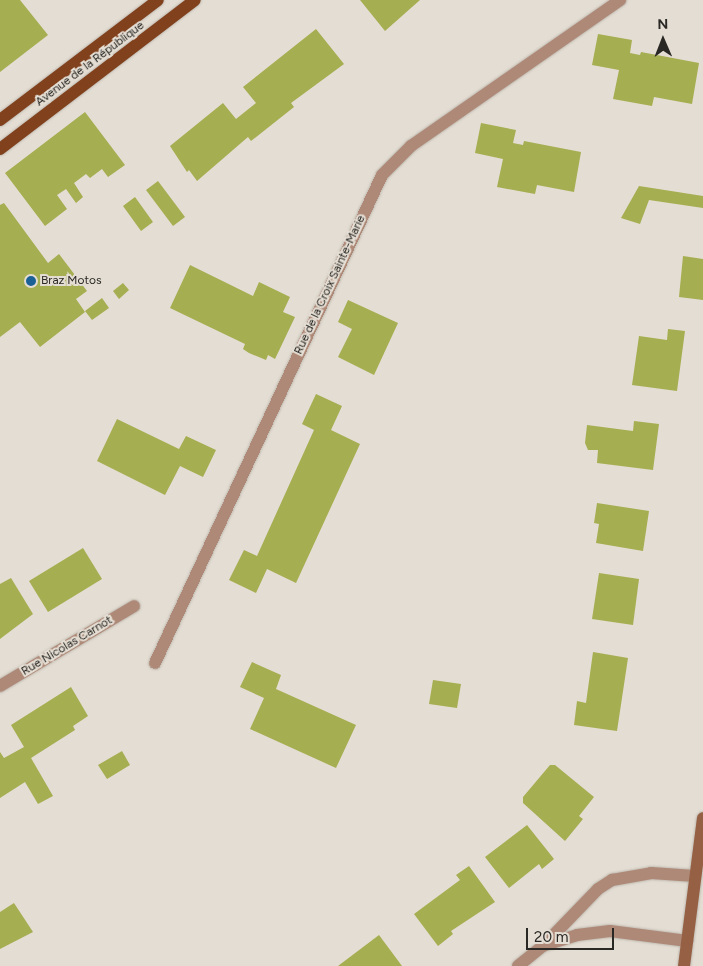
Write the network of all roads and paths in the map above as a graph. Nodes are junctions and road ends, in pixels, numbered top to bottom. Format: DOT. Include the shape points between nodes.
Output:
graph roads {
  1 [pos="158,0"];
  2 [pos="196,0"];
  3 [pos="620,0"];
  4 [pos="0,120"];
  5 [pos="0,149"];
  6 [pos="134,606"];
  7 [pos="156,663"];
  8 [pos="0,686"];
  9 [pos="703,818"];
  10 [pos="695,876"];
  11 [pos="687,941"];
  12 [pos="543,946"];
  13 [pos="518,966"];
  14 [pos="684,966"];
  1 -- 4 [label="main road, Avenue de la République"];
  2 -- 5 [label="main road, Avenue de la République"];
  3 -- 7 [label="street, Rue de la Croix Sainte-Marie" via="411,146 382,175"];
  6 -- 8 [label="street, Rue Nicolas Carnot"];
  9 -- 10 [label="main road"];
  10 -- 11 [label="main road"];
  10 -- 12 [label="street" via="650,873 612,880 586,900"];
  11 -- 12 [label="street" via="610,931 577,935"];
  11 -- 14 [label="main road"];
  12 -- 13 [label="street"];
}
